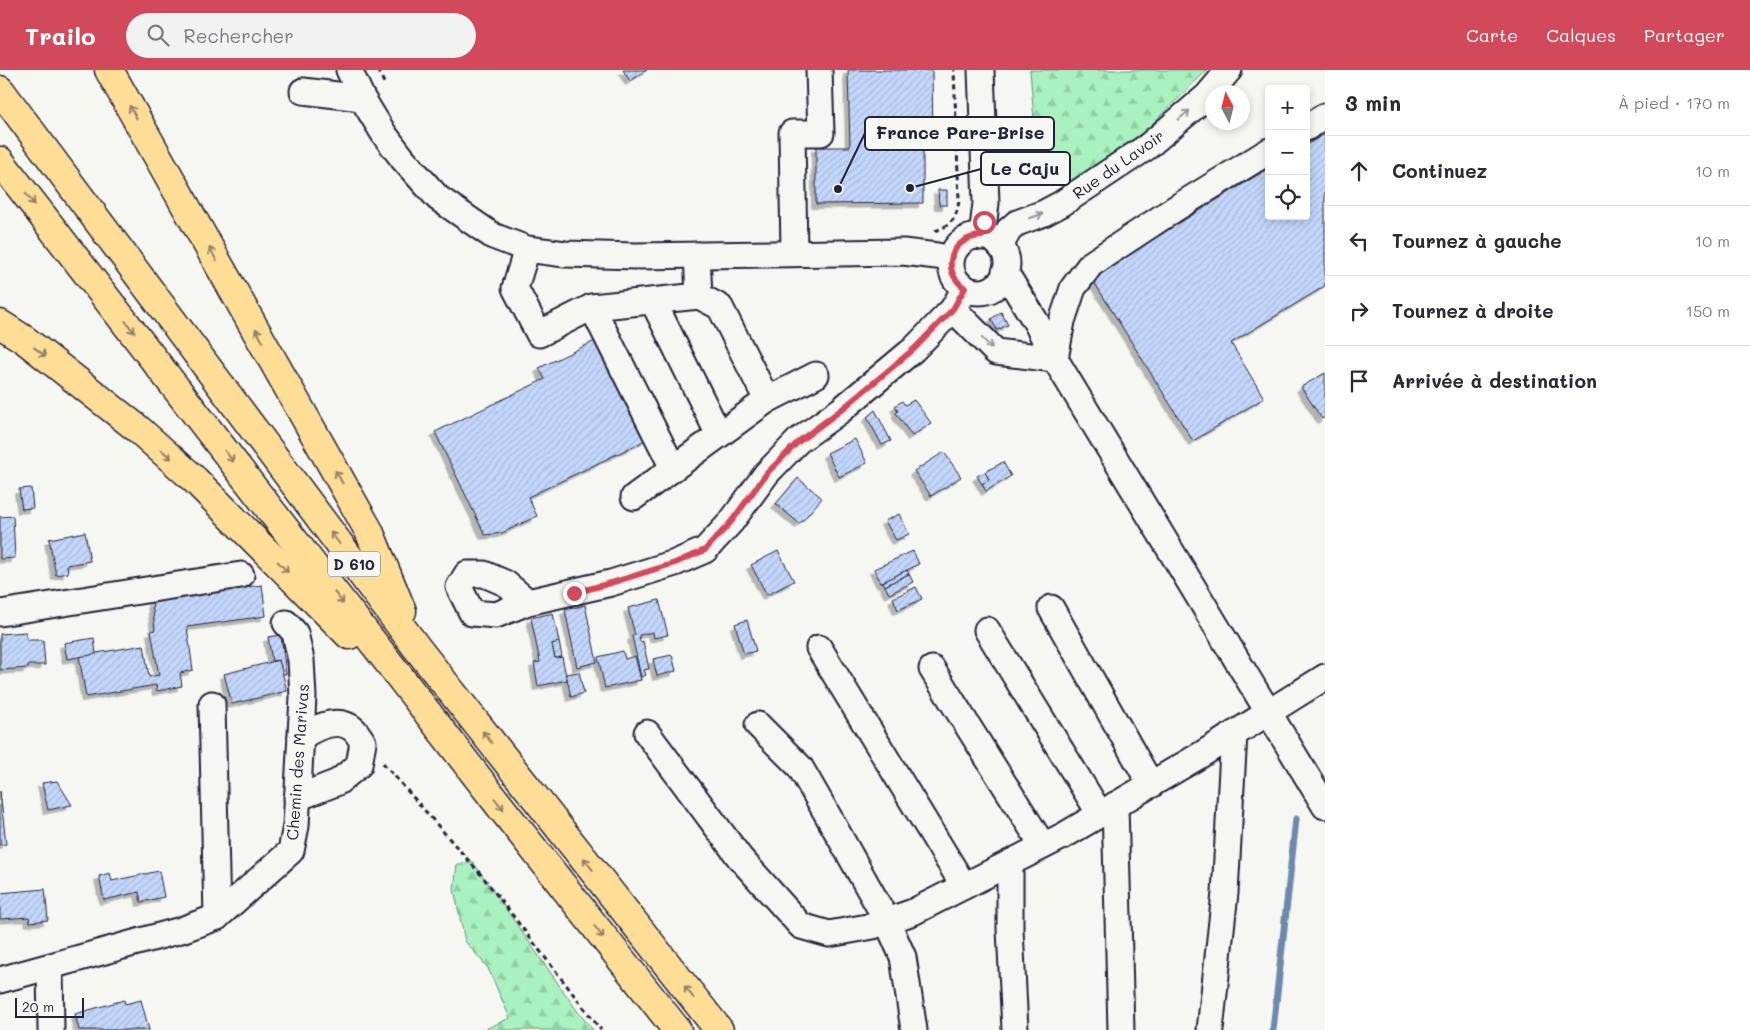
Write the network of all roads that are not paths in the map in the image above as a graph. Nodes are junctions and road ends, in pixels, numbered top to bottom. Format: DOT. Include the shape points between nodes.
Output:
graph roads {
  1 [pos="109,70"];
  2 [pos="349,70"];
  3 [pos="820,70"];
  4 [pos="981,70"];
  5 [pos="1229,70"];
  6 [pos="0,90"];
  7 [pos="303,91"];
  8 [pos="362,98"];
  9 [pos="1325,116"];
  10 [pos="1310,125"];
  11 [pos="1265,153"];
  12 [pos="0,161"];
  13 [pos="991,241"];
  14 [pos="527,249"];
  15 [pos="794,254"];
  16 [pos="697,255"];
  17 [pos="951,259"];
  18 [pos="1006,272"];
  19 [pos="699,296"];
  20 [pos="959,298"];
  21 [pos="654,301"];
  22 [pos="592,307"];
  23 [pos="0,324"];
  24 [pos="1055,359"];
  25 [pos="816,375"];
  26 [pos="767,400"];
  27 [pos="719,435"];
  28 [pos="673,468"];
  29 [pos="634,497"];
  30 [pos="242,575"];
  31 [pos="528,602"];
  32 [pos="1051,608"];
  33 [pos="0,613"];
  34 [pos="286,623"];
  35 [pos="988,630"];
  36 [pos="417,648"];
  37 [pos="819,648"];
  38 [pos="932,669"];
  39 [pos="1325,677"];
  40 [pos="212,704"];
  41 [pos="1268,712"];
  42 [pos="437,724"];
  43 [pos="758,725"];
  44 [pos="648,733"];
  45 [pos="1234,734"];
  46 [pos="301,737"];
  47 [pos="1151,785"];
  48 [pos="1322,794"];
  49 [pos="297,798"];
  50 [pos="1108,810"];
  51 [pos="1043,846"];
  52 [pos="1010,863"];
  53 [pos="964,886"];
  54 [pos="217,917"];
  55 [pos="887,921"];
  56 [pos="50,967"];
  57 [pos="0,980"];
  58 [pos="51,1030"];
  59 [pos="677,1030"];
  60 [pos="719,1030"];
  61 [pos="914,1030"];
  62 [pos="1015,1030"];
  63 [pos="1121,1030"];
  64 [pos="1210,1030"];
  36 -- 1 [label="highway, one-way" via="369,531"];
  2 -- 8 [label="street"];
  3 -- 15 [label="street" via="821,133 792,133"];
  4 -- 13 [label="street" via="986,203"];
  13 -- 5 [label="street, Rue du Lavoir, one-way" via="1017,223 1061,204 1147,147 1207,96"];
  36 -- 6 [label="highway, D 610, one-way"];
  7 -- 8 [label="street"];
  8 -- 14 [label="street" via="403,159 438,198 493,236"];
  9 -- 10 [label="street"];
  11 -- 24 [label="street" via="1091,264 1073,288 1062,321"];
  12 -- 42 [label="highway, D 610, one-way"];
  13 -- 17 [label="street" via="966,239"];
  13 -- 18 [label="street" via="1005,254"];
  14 -- 16 [label="street" via="565,254"];
  14 -- 22 [label="street" via="516,288 539,334"];
  15 -- 16 [label="street"];
  15 -- 17 [label="street" via="902,252"];
  16 -- 19 [label="street"];
  17 -- 20 [label="street"];
  18 -- 20 [label="street" via="992,288"];
  18 -- 24 [label="street"];
  19 -- 21 [label="street"];
  19 -- 26 [label="street" via="720,307"];
  20 -- 24 [label="street, one-way" via="996,352"];
  20 -- 31 [label="street" via="914,349 798,442 767,473 731,522 705,550 611,583"];
  21 -- 22 [label="street"];
  21 -- 27 [label="street"];
  22 -- 28 [label="street"];
  23 -- 42 [label="highway, one-way" via="25,340 138,430 195,480"];
  24 -- 41 [label="street"];
  25 -- 26 [label="street"];
  26 -- 27 [label="street"];
  27 -- 28 [label="street"];
  28 -- 29 [label="street"];
  30 -- 33 [label="street"];
  32 -- 47 [label="street"];
  34 -- 46 [label="street, Chemin des Marivas" via="295,633 301,660"];
  35 -- 50 [label="street"];
  60 -- 36 [label="highway, D 610, one-way"];
  37 -- 53 [label="street"];
  38 -- 51 [label="street"];
  39 -- 41 [label="street"];
  40 -- 54 [label="street"];
  41 -- 45 [label="street"];
  41 -- 48 [label="street"];
  42 -- 59 [label="highway, D 610, one-way"];
  43 -- 55 [label="street" via="800,767"];
  44 -- 55 [label="street" via="740,858 801,926 829,934"];
  45 -- 47 [label="street"];
  45 -- 64 [label="street" via="1225,893"];
  46 -- 49 [label="street, Chemin des Marivas"];
  46 -- 49 [label="street" via="320,725 338,724 353,729 363,742 359,765 338,782"];
  47 -- 50 [label="street"];
  49 -- 54 [label="street, Chemin des Marivas" via="296,826 290,851"];
  50 -- 51 [label="street"];
  50 -- 63 [label="street"];
  51 -- 52 [label="street"];
  52 -- 53 [label="street"];
  52 -- 62 [label="street"];
  53 -- 55 [label="street" via="913,912"];
  54 -- 56 [label="street, Chemin des Marivas"];
  55 -- 61 [label="street" via="903,957"];
  56 -- 57 [label="street, Chemin des Marivas"];
  56 -- 58 [label="street"];
}
